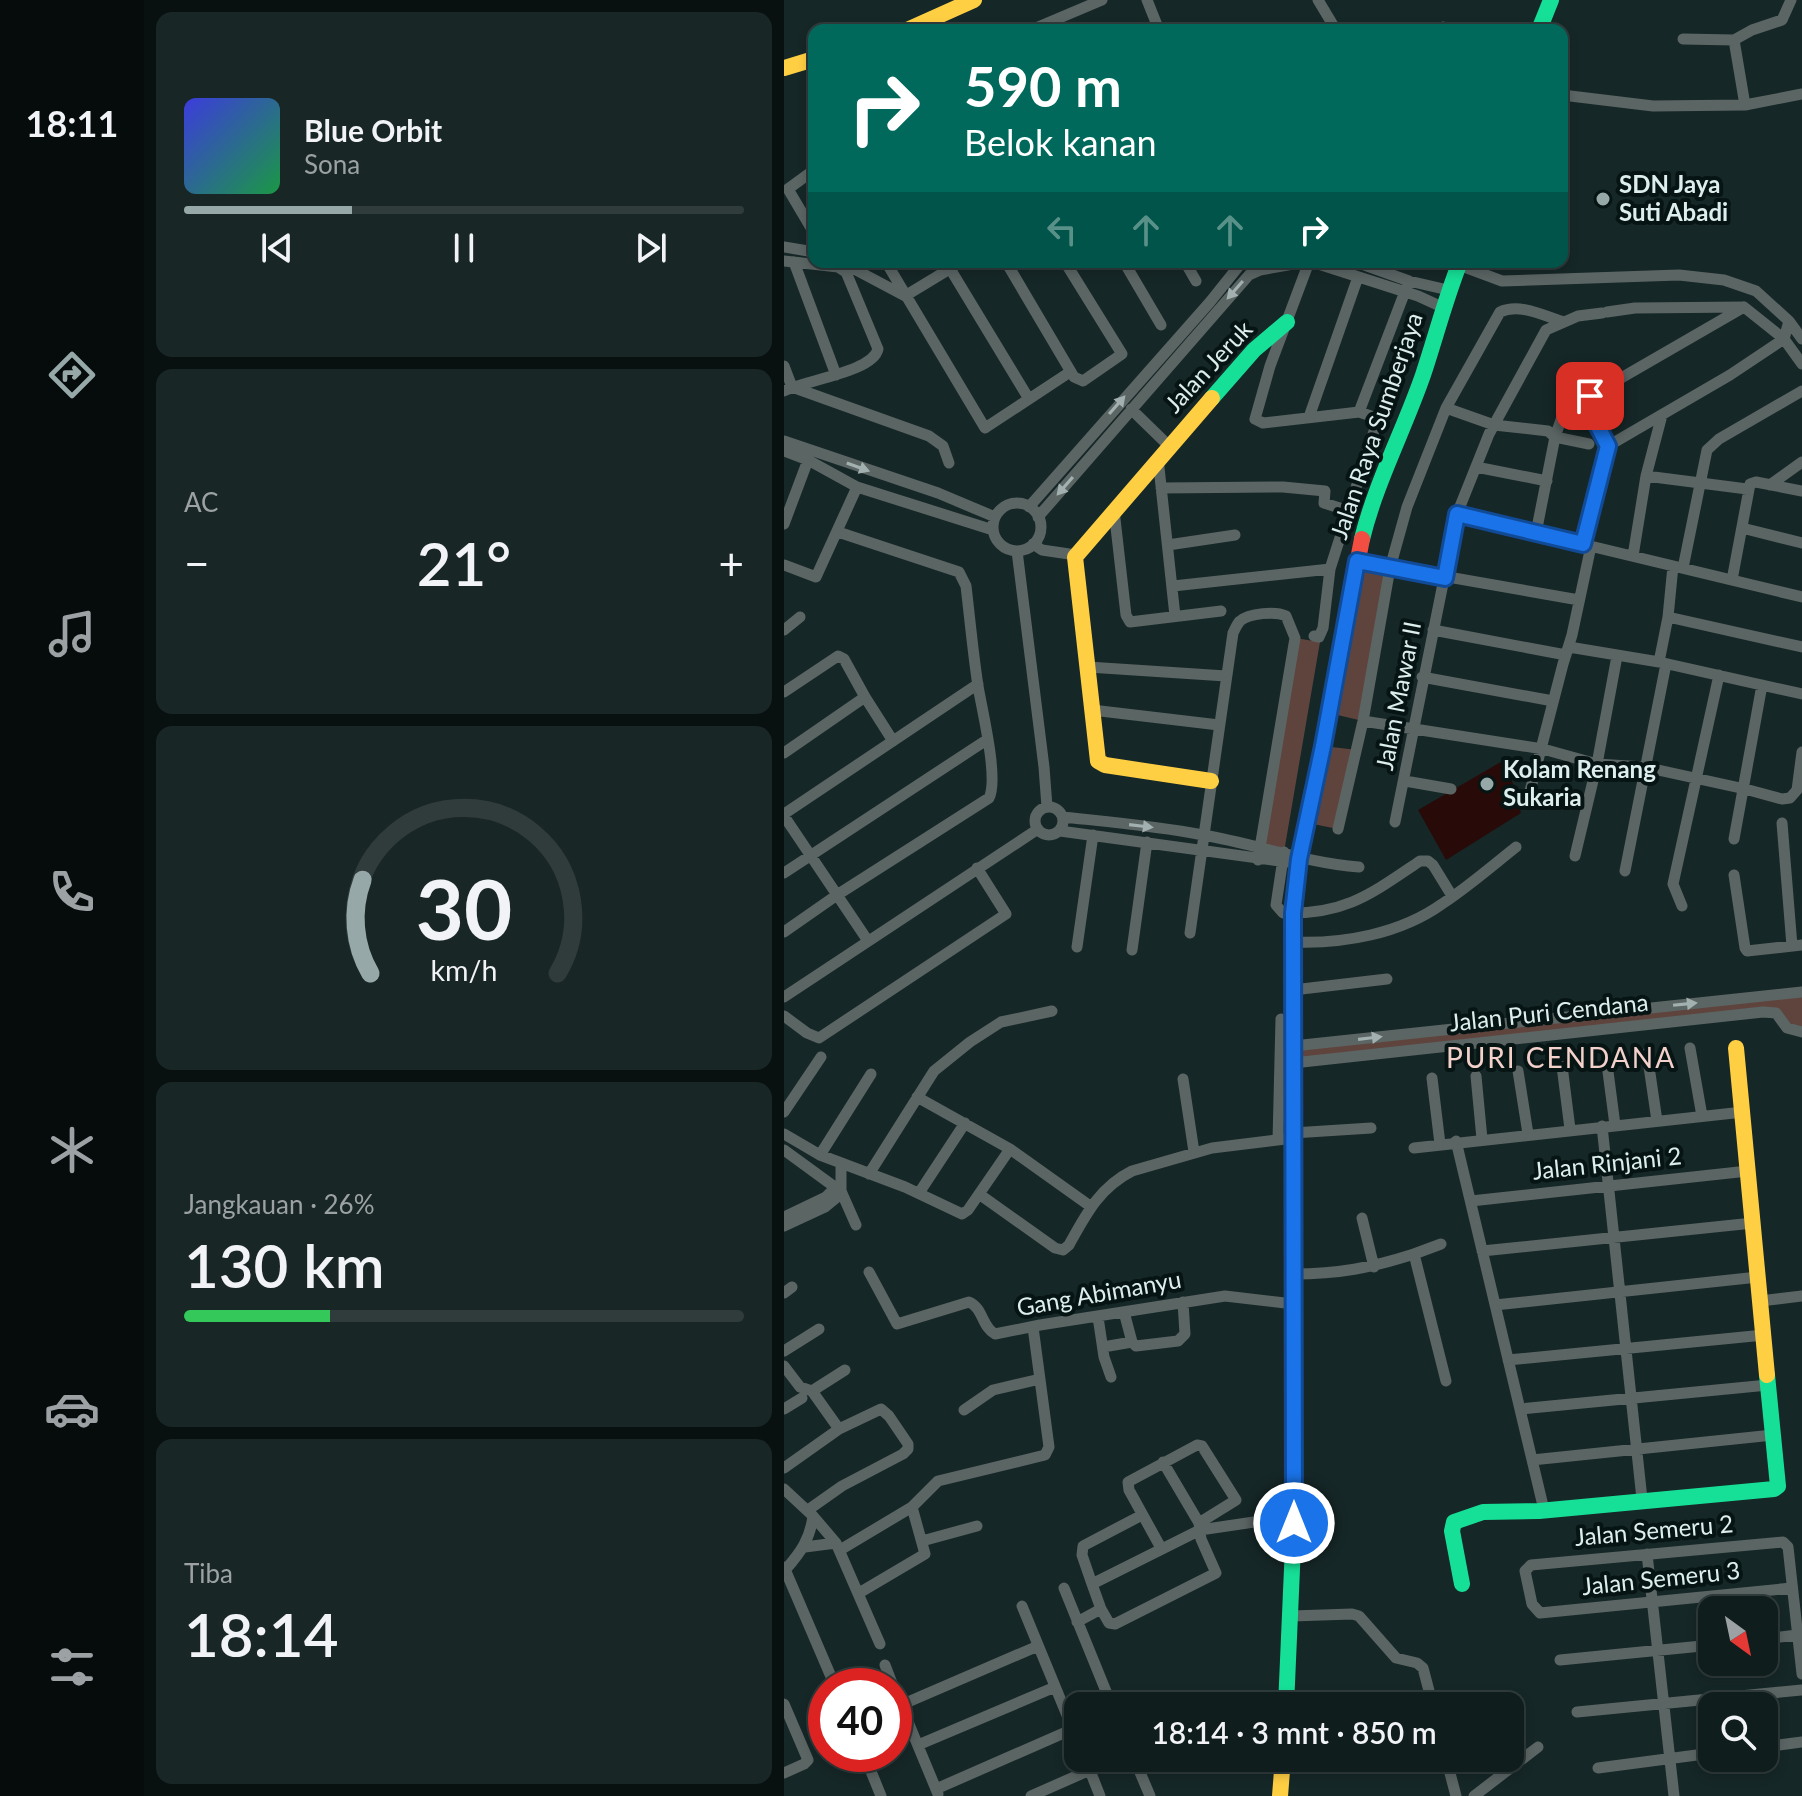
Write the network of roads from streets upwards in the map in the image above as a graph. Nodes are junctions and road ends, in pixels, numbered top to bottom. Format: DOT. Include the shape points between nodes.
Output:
graph roads {
  1 [pos="974,0"];
  2 [pos="1102,0"];
  3 [pos="1147,0"];
  4 [pos="1318,0"];
  5 [pos="1551,0"];
  6 [pos="1791,0"];
  7 [pos="920,24"];
  8 [pos="1045,24"];
  9 [pos="1156,24"];
  10 [pos="1332,24"];
  11 [pos="1541,24"];
  12 [pos="1683,39"];
  13 [pos="1734,40"];
  14 [pos="808,61"];
  15 [pos="784,68"];
  16 [pos="1802,94"];
  17 [pos="1568,96"];
  18 [pos="1745,105"];
  19 [pos="808,174"];
  20 [pos="808,223"];
  21 [pos="784,247"];
  22 [pos="808,251"];
  23 [pos="789,262"];
  24 [pos="840,268"];
  25 [pos="851,268"];
  26 [pos="889,268"];
  27 [pos="947,268"];
  28 [pos="955,268"];
  29 [pos="1009,268"];
  30 [pos="1069,268"];
  31 [pos="1128,268"];
  32 [pos="1188,268"];
  33 [pos="1237,268"];
  34 [pos="1281,268"];
  35 [pos="1307,268"];
  36 [pos="1329,268"];
  37 [pos="1369,268"];
  38 [pos="1457,268"];
  39 [pos="1469,268"];
  40 [pos="1358,277"];
  41 [pos="1196,281"];
  42 [pos="1407,286"];
  43 [pos="1448,290"];
  44 [pos="905,296"];
  45 [pos="1442,307"];
  46 [pos="1744,307"];
  47 [pos="1561,321"];
  48 [pos="1789,321"];
  49 [pos="1287,322"];
  50 [pos="1161,325"];
  51 [pos="1784,339"];
  52 [pos="1802,339"];
  53 [pos="1802,364"];
  54 [pos="784,366"];
  55 [pos="1579,368"];
  56 [pos="1070,372"];
  57 [pos="836,375"];
  58 [pos="788,389"];
  59 [pos="1802,391"];
  60 [pos="1029,399"];
  61 [pos="1446,408"];
  62 [pos="1131,409"];
  63 [pos="1359,412"];
  64 [pos="1662,415"];
  65 [pos="1309,417"];
  66 [pos="1494,425"];
  67 [pos="1552,434"];
  68 [pos="784,441"];
  69 [pos="1589,444"];
  70 [pos="1608,446"];
  71 [pos="784,451"];
  72 [pos="1163,452"];
  73 [pos="808,460"];
  74 [pos="949,463"];
  75 [pos="1801,465"];
  76 [pos="1476,467"];
  77 [pos="1646,476"];
  78 [pos="1547,481"];
  79 [pos="1699,482"];
  80 [pos="1770,485"];
  81 [pos="857,487"];
  82 [pos="1161,488"];
  83 [pos="1747,489"];
  84 [pos="1802,491"];
  85 [pos="1029,507"];
  86 [pos="1114,510"];
  87 [pos="1349,511"];
  88 [pos="1457,514"];
  89 [pos="995,517"];
  90 [pos="1038,517"];
  91 [pos="784,524"];
  92 [pos="1742,528"];
  93 [pos="993,530"];
  94 [pos="838,532"];
  95 [pos="1536,533"];
  96 [pos="1235,535"];
  97 [pos="1802,543"];
  98 [pos="1033,544"];
  99 [pos="1168,545"];
  100 [pos="1587,545"];
  101 [pos="1017,551"];
  102 [pos="1633,556"];
  103 [pos="1075,561"];
  104 [pos="1357,561"];
  105 [pos="784,565"];
  106 [pos="1678,567"];
  107 [pos="1390,568"];
  108 [pos="1330,569"];
  109 [pos="1445,578"];
  110 [pos="1732,580"];
  111 [pos="1173,586"];
  112 [pos="1802,597"];
  113 [pos="1579,600"];
  114 [pos="1221,611"];
  115 [pos="1175,616"];
  116 [pos="800,617"];
  117 [pos="1668,617"];
  118 [pos="784,630"];
  119 [pos="1433,630"];
  120 [pos="1314,636"];
  121 [pos="1802,647"];
  122 [pos="1568,651"];
  123 [pos="1617,656"];
  124 [pos="1662,663"];
  125 [pos="1088,667"];
  126 [pos="1719,675"];
  127 [pos="1226,676"];
  128 [pos="1422,677"];
  129 [pos="978,684"];
  130 [pos="1762,685"];
  131 [pos="784,692"];
  132 [pos="1802,694"];
  133 [pos="865,697"];
  134 [pos="1553,701"];
  135 [pos="1092,710"];
  136 [pos="1363,721"];
  137 [pos="1219,725"];
  138 [pos="1414,728"];
  139 [pos="988,739"];
  140 [pos="893,741"];
  141 [pos="1543,749"];
  142 [pos="1802,752"];
  143 [pos="784,753"];
  144 [pos="1597,764"];
  145 [pos="1644,767"];
  146 [pos="1696,779"];
  147 [pos="1211,781"];
  148 [pos="1405,781"];
  149 [pos="1451,789"];
  150 [pos="1745,789"];
  151 [pos="1529,795"];
  152 [pos="1047,807"];
  153 [pos="784,815"];
  154 [pos="1063,817"];
  155 [pos="1395,822"];
  156 [pos="1782,823"];
  157 [pos="1038,829"];
  158 [pos="1338,829"];
  159 [pos="1060,831"];
  160 [pos="1093,835"];
  161 [pos="1203,835"];
  162 [pos="1734,839"];
  163 [pos="1147,842"];
  164 [pos="1261,847"];
  165 [pos="1516,847"];
  166 [pos="811,854"];
  167 [pos="1202,855"];
  168 [pos="1575,856"];
  169 [pos="1289,858"];
  170 [pos="1258,860"];
  171 [pos="1359,867"];
  172 [pos="977,868"];
  173 [pos="1625,871"];
  174 [pos="784,873"];
  175 [pos="1734,875"];
  176 [pos="837,895"];
  177 [pos="1452,896"];
  178 [pos="1682,906"];
  179 [pos="1293,913"];
  180 [pos="1796,916"];
  181 [pos="784,932"];
  182 [pos="1190,933"];
  183 [pos="868,941"];
  184 [pos="1293,942"];
  185 [pos="1797,945"];
  186 [pos="1077,947"];
  187 [pos="1132,950"];
  188 [pos="1387,979"];
  189 [pos="1293,990"];
  190 [pos="1802,992"];
  191 [pos="784,997"];
  192 [pos="1052,1011"];
  193 [pos="1281,1019"];
  194 [pos="785,1020"];
  195 [pos="1526,1021"];
  196 [pos="1802,1032"];
  197 [pos="1402,1033"];
  198 [pos="1527,1038"];
  199 [pos="1690,1048"];
  200 [pos="1736,1048"];
  201 [pos="1404,1051"];
  202 [pos="1647,1053"];
  203 [pos="1293,1055"];
  204 [pos="821,1057"];
  205 [pos="1607,1064"];
  206 [pos="1562,1066"];
  207 [pos="1518,1071"];
  208 [pos="871,1074"];
  209 [pos="1476,1076"];
  210 [pos="1432,1078"];
  211 [pos="1183,1079"];
  212 [pos="917,1097"];
  213 [pos="784,1112"];
  214 [pos="1743,1112"];
  215 [pos="1702,1116"];
  216 [pos="1657,1121"];
  217 [pos="965,1123"];
  218 [pos="1615,1125"];
  219 [pos="1602,1126"];
  220 [pos="1371,1128"];
  221 [pos="1570,1129"];
  222 [pos="784,1134"];
  223 [pos="1528,1134"];
  224 [pos="1288,1137"];
  225 [pos="1482,1139"];
  226 [pos="1456,1141"];
  227 [pos="1440,1144"];
  228 [pos="803,1145"];
  229 [pos="1414,1148"];
  230 [pos="1010,1149"];
  231 [pos="1194,1152"];
  232 [pos="820,1155"];
  233 [pos="787,1156"];
  234 [pos="841,1163"];
  235 [pos="1748,1171"];
  236 [pos="869,1174"];
  237 [pos="1608,1186"];
  238 [pos="842,1193"];
  239 [pos="919,1193"];
  240 [pos="979,1194"];
  241 [pos="1471,1201"];
  242 [pos="1090,1206"];
  243 [pos="784,1217"];
  244 [pos="1362,1218"];
  245 [pos="1753,1223"];
  246 [pos="856,1225"];
  247 [pos="784,1226"];
  248 [pos="1614,1238"];
  249 [pos="1441,1244"];
  250 [pos="1482,1251"];
  251 [pos="1414,1254"];
  252 [pos="1374,1267"];
  253 [pos="869,1272"];
  254 [pos="1293,1274"];
  255 [pos="1758,1277"];
  256 [pos="1620,1292"];
  257 [pos="1802,1296"];
  258 [pos="1760,1301"];
  259 [pos="1183,1302"];
  260 [pos="1294,1304"];
  261 [pos="1495,1305"];
  262 [pos="1124,1312"];
  263 [pos="1098,1317"];
  264 [pos="1033,1327"];
  265 [pos="819,1329"];
  266 [pos="1764,1335"];
  267 [pos="1132,1342"];
  268 [pos="1103,1347"];
  269 [pos="1626,1349"];
  270 [pos="784,1351"];
  271 [pos="1508,1360"];
  272 [pos="784,1366"];
  273 [pos="845,1370"];
  274 [pos="1111,1377"];
  275 [pos="1040,1379"];
  276 [pos="1446,1381"];
  277 [pos="1768,1385"];
  278 [pos="807,1394"];
  279 [pos="1631,1399"];
  280 [pos="784,1409"];
  281 [pos="1520,1409"];
  282 [pos="964,1410"];
  283 [pos="839,1429"];
  284 [pos="1773,1435"];
  285 [pos="1637,1450"];
  286 [pos="1532,1460"];
  287 [pos="1163,1462"];
  288 [pos="784,1468"];
  289 [pos="784,1489"];
  290 [pos="1642,1499"];
  291 [pos="912,1507"];
  292 [pos="1544,1510"];
  293 [pos="810,1513"];
  294 [pos="1142,1515"];
  295 [pos="1294,1523"];
  296 [pos="977,1526"];
  297 [pos="1200,1527"];
  298 [pos="922,1541"];
  299 [pos="838,1546"];
  300 [pos="805,1547"];
  301 [pos="1161,1548"];
  302 [pos="1647,1554"];
  303 [pos="785,1568"];
  304 [pos="1092,1584"];
  305 [pos="1462,1584"];
  306 [pos="1064,1588"];
  307 [pos="1792,1588"];
  308 [pos="859,1593"];
  309 [pos="1652,1604"];
  310 [pos="1022,1606"];
  311 [pos="1101,1609"];
  312 [pos="1535,1610"];
  313 [pos="1292,1616"];
  314 [pos="1077,1622"];
  315 [pos="1797,1635"];
  316 [pos="1778,1637"];
  317 [pos="880,1644"];
  318 [pos="1038,1646"];
  319 [pos="1698,1647"];
  320 [pos="1658,1651"];
  321 [pos="1560,1660"];
  322 [pos="885,1665"];
  323 [pos="827,1668"];
  324 [pos="886,1668"];
  325 [pos="1802,1674"];
  326 [pos="1055,1687"];
  327 [pos="1802,1690"];
  328 [pos="1106,1692"];
  329 [pos="1287,1692"];
  330 [pos="1430,1692"];
  331 [pos="912,1700"];
  332 [pos="1664,1704"];
  333 [pos="1064,1708"];
  334 [pos="785,1710"];
  335 [pos="1577,1712"];
  336 [pos="912,1731"];
  337 [pos="1064,1733"];
  338 [pos="1801,1743"];
  339 [pos="918,1745"];
  340 [pos="1778,1745"];
  341 [pos="1538,1747"];
  342 [pos="1698,1755"];
  343 [pos="1669,1758"];
  344 [pos="1598,1768"];
  345 [pos="871,1772"];
  346 [pos="1085,1772"];
  347 [pos="1091,1772"];
  348 [pos="1140,1772"];
  349 [pos="1282,1772"];
  350 [pos="1450,1772"];
  351 [pos="784,1773"];
  352 [pos="938,1793"];
  353 [pos="881,1796"];
  354 [pos="1031,1796"];
  355 [pos="1100,1796"];
  356 [pos="1150,1796"];
  357 [pos="1280,1796"];
  358 [pos="1456,1796"];
  359 [pos="1474,1796"];
  360 [pos="1674,1796"];
  1 -- 7 [label="street"];
  2 -- 8 [label="street"];
  3 -- 9 [label="street"];
  4 -- 10 [label="street"];
  5 -- 11 [label="street"];
  6 -- 13 [label="street" via="1782,20"];
  12 -- 13 [label="street"];
  13 -- 18 [label="street"];
  14 -- 15 [label="street"];
  16 -- 18 [label="street"];
  17 -- 18 [label="street" via="1653,106"];
  19 -- 20 [label="street" via="788,189"];
  21 -- 22 [label="street"];
  23 -- 57 [label="street"];
  24 -- 57 [label="street" via="846,272 878,349 871,360"];
  25 -- 44 [label="street"];
  26 -- 44 [label="street"];
  27 -- 44 [label="street"];
  28 -- 60 [label="street"];
  29 -- 56 [label="street"];
  30 -- 56 [label="street" via="1122,354 1083,381"];
  31 -- 50 [label="street"];
  32 -- 41 [label="street"];
  85 -- 33 [label="street, one-way"];
  34 -- 62 [label="street, one-way" via="1249,275"];
  35 -- 49 [label="street"];
  36 -- 40 [label="street"];
  37 -- 42 [label="street"];
  38 -- 43 [label="street, Jalan Raya Sumberjaya"];
  39 -- 48 [label="street" via="1502,281 1679,275 1724,280 1756,291"];
  40 -- 42 [label="street"];
  40 -- 65 [label="street"];
  42 -- 43 [label="street"];
  42 -- 45 [label="street"];
  42 -- 63 [label="street"];
  43 -- 45 [label="street, Jalan Raya Sumberjaya"];
  44 -- 60 [label="street" via="985,428"];
  45 -- 104 [label="street, Jalan Raya Sumberjaya" via="1423,374 1370,507"];
  46 -- 47 [label="street" via="1635,308"];
  46 -- 51 [label="street"];
  46 -- 70 [label="street" via="1590,396 1590,411"];
  47 -- 61 [label="street" via="1525,309 1500,312"];
  47 -- 66 [label="street, Jalan Mawar II" via="1546,330"];
  48 -- 51 [label="street"];
  48 -- 52 [label="street"];
  49 -- 65 [label="street" via="1255,419 1263,423"];
  49 -- 72 [label="street, Jalan Jeruk" via="1254,350"];
  51 -- 53 [label="street"];
  51 -- 64 [label="street"];
  54 -- 58 [label="street"];
  55 -- 67 [label="street"];
  56 -- 60 [label="street"];
  57 -- 58 [label="street"];
  58 -- 74 [label="street" via="929,436 943,446"];
  59 -- 79 [label="street" via="1710,446"];
  61 -- 66 [label="street"];
  61 -- 107 [label="street" via="1407,507"];
  62 -- 72 [label="street"];
  62 -- 90 [label="street, one-way"];
  63 -- 65 [label="street"];
  63 -- 87 [label="street" via="1374,417 1376,425"];
  64 -- 70 [label="street"];
  64 -- 77 [label="street"];
  66 -- 67 [label="street"];
  66 -- 76 [label="street, Jalan Mawar II"];
  67 -- 69 [label="street"];
  67 -- 78 [label="street"];
  68 -- 89 [label="street, one-way"];
  70 -- 100 [label="street"];
  71 -- 73 [label="street"];
  72 -- 82 [label="street"];
  72 -- 86 [label="street, Jalan Jeruk"];
  73 -- 81 [label="street"];
  73 -- 91 [label="street"];
  75 -- 80 [label="street"];
  76 -- 78 [label="street"];
  76 -- 88 [label="street, Jalan Mawar II"];
  77 -- 79 [label="street"];
  77 -- 102 [label="street"];
  78 -- 95 [label="street"];
  79 -- 83 [label="street"];
  79 -- 106 [label="street"];
  80 -- 83 [label="street" via="1753,482"];
  80 -- 84 [label="street"];
  81 -- 93 [label="street"];
  81 -- 94 [label="street"];
  82 -- 87 [label="street" via="1325,491 1324,503"];
  82 -- 99 [label="street"];
  83 -- 92 [label="street"];
  85 -- 89 [label="street" via="1010,504"];
  85 -- 90 [label="street"];
  86 -- 103 [label="street, Jalan Jeruk"];
  86 -- 115 [label="street" via="1126,615 1133,622"];
  87 -- 108 [label="street"];
  88 -- 95 [label="street"];
  88 -- 109 [label="street, Jalan Mawar II"];
  89 -- 93 [label="street"];
  90 -- 98 [label="street" via="1039,535"];
  92 -- 97 [label="street"];
  92 -- 110 [label="street"];
  93 -- 101 [label="street" via="1001,545"];
  94 -- 105 [label="street" via="816,577"];
  94 -- 129 [label="street" via="962,575"];
  95 -- 100 [label="street"];
  96 -- 99 [label="street"];
  98 -- 101 [label="street"];
  98 -- 103 [label="street"];
  99 -- 111 [label="street"];
  100 -- 102 [label="street"];
  100 -- 113 [label="street"];
  101 -- 152 [label="street"];
  102 -- 106 [label="street"];
  103 -- 125 [label="street"];
  104 -- 107 [label="street"];
  104 -- 169 [label="street, Jalan Raya Sumberjaya" via="1323,746"];
  106 -- 110 [label="street"];
  106 -- 117 [label="street"];
  107 -- 109 [label="street"];
  107 -- 136 [label="street"];
  108 -- 111 [label="street"];
  108 -- 120 [label="street" via="1323,628 1319,637"];
  109 -- 113 [label="street"];
  109 -- 119 [label="street, Jalan Mawar II"];
  110 -- 112 [label="street"];
  111 -- 115 [label="street"];
  113 -- 122 [label="street"];
  114 -- 115 [label="street"];
  116 -- 118 [label="street"];
  117 -- 121 [label="street"];
  117 -- 124 [label="street"];
  119 -- 122 [label="street"];
  119 -- 128 [label="street, Jalan Mawar II"];
  122 -- 123 [label="street"];
  122 -- 134 [label="street"];
  123 -- 124 [label="street"];
  123 -- 144 [label="street"];
  124 -- 126 [label="street"];
  124 -- 145 [label="street"];
  125 -- 127 [label="street"];
  125 -- 135 [label="street"];
  126 -- 130 [label="street"];
  126 -- 146 [label="street"];
  127 -- 137 [label="street"];
  127 -- 164 [label="street" via="1239,622 1277,613 1286,616 1295,638"];
  128 -- 134 [label="street"];
  128 -- 138 [label="street, Jalan Mawar II"];
  129 -- 139 [label="street"];
  129 -- 140 [label="street"];
  130 -- 132 [label="street"];
  130 -- 150 [label="street"];
  131 -- 133 [label="street" via="836,656 844,659"];
  133 -- 140 [label="street"];
  133 -- 143 [label="street"];
  134 -- 141 [label="street"];
  135 -- 137 [label="street"];
  135 -- 147 [label="street" via="1101,764"];
  136 -- 138 [label="street"];
  136 -- 158 [label="street"];
  137 -- 147 [label="street"];
  138 -- 141 [label="street"];
  138 -- 148 [label="street, Jalan Mawar II"];
  139 -- 166 [label="street"];
  139 -- 176 [label="street" via="989,798"];
  140 -- 153 [label="street"];
  141 -- 144 [label="street"];
  141 -- 151 [label="street"];
  142 -- 150 [label="street" via="1794,795 1782,799"];
  144 -- 145 [label="street"];
  144 -- 168 [label="street"];
  145 -- 146 [label="street"];
  145 -- 173 [label="street"];
  146 -- 150 [label="street"];
  146 -- 178 [label="street" via="1673,884"];
  147 -- 161 [label="street"];
  148 -- 149 [label="street"];
  148 -- 155 [label="street, Jalan Mawar II"];
  150 -- 162 [label="street"];
  152 -- 154 [label="street" via="1057,808"];
  152 -- 157 [label="street" via="1036,816"];
  153 -- 166 [label="street"];
  154 -- 159 [label="street"];
  154 -- 161 [label="street, one-way"];
  156 -- 180 [label="street"];
  157 -- 159 [label="street" via="1052,835"];
  157 -- 172 [label="street"];
  159 -- 160 [label="street"];
  160 -- 163 [label="street"];
  160 -- 186 [label="street"];
  161 -- 164 [label="street"];
  161 -- 167 [label="street"];
  163 -- 167 [label="street"];
  163 -- 187 [label="street"];
  164 -- 169 [label="street"];
  164 -- 170 [label="street"];
  165 -- 177 [label="street"];
  166 -- 174 [label="street"];
  166 -- 176 [label="street"];
  167 -- 170 [label="street"];
  167 -- 182 [label="street"];
  169 -- 170 [label="street"];
  169 -- 171 [label="street"];
  169 -- 179 [label="street, Jalan Raya Sumberjaya"];
  172 -- 183 [label="street"];
  172 -- 194 [label="street" via="1006,914 819,1038"];
  175 -- 185 [label="street" via="1745,949"];
  176 -- 181 [label="street"];
  176 -- 183 [label="street"];
  177 -- 179 [label="street" via="1433,865 1420,861 1357,902"];
  177 -- 184 [label="street" via="1420,917 1378,934"];
  179 -- 184 [label="street, Jalan Raya Sumberjaya"];
  180 -- 185 [label="street"];
  183 -- 191 [label="street"];
  184 -- 189 [label="street, Jalan Raya Sumberjaya"];
  188 -- 189 [label="street"];
  189 -- 203 [label="street, Jalan Raya Sumberjaya"];
  195 -- 190 [label="street, Jalan Puri Cendana, one-way"];
  192 -- 212 [label="street" via="1001,1022 934,1071"];
  193 -- 224 [label="street"];
  195 -- 197 [label="street, Jalan Puri Cendana"];
  195 -- 198 [label="street"];
  196 -- 198 [label="street, Jalan Puri Cendana" via="1787,1028 1776,1013 1763,1012"];
  197 -- 201 [label="street"];
  203 -- 197 [label="street, Jalan Puri Cendana, one-way"];
  198 -- 201 [label="street, Jalan Puri Cendana"];
  199 -- 215 [label="street"];
  200 -- 214 [label="street"];
  201 -- 203 [label="street, Jalan Puri Cendana"];
  202 -- 216 [label="street"];
  203 -- 224 [label="street, Jalan Raya Sumberjaya"];
  204 -- 213 [label="street"];
  205 -- 218 [label="street"];
  206 -- 221 [label="street"];
  207 -- 223 [label="street"];
  208 -- 232 [label="street"];
  209 -- 225 [label="street"];
  210 -- 227 [label="street"];
  211 -- 231 [label="street"];
  212 -- 217 [label="street"];
  212 -- 236 [label="street"];
  214 -- 215 [label="street"];
  214 -- 235 [label="street"];
  215 -- 216 [label="street"];
  216 -- 218 [label="street"];
  217 -- 230 [label="street"];
  217 -- 239 [label="street"];
  218 -- 219 [label="street"];
  219 -- 221 [label="street"];
  219 -- 237 [label="street"];
  220 -- 224 [label="street"];
  221 -- 223 [label="street"];
  222 -- 228 [label="street"];
  223 -- 225 [label="street"];
  224 -- 231 [label="street"];
  224 -- 254 [label="street, Jalan Raya Sumberjaya"];
  225 -- 226 [label="street"];
  226 -- 227 [label="street"];
  226 -- 241 [label="street"];
  227 -- 229 [label="street"];
  228 -- 232 [label="street"];
  228 -- 233 [label="street"];
  230 -- 240 [label="street"];
  230 -- 242 [label="street"];
  231 -- 242 [label="street" via="1120,1177"];
  232 -- 234 [label="street"];
  233 -- 243 [label="street" via="833,1190"];
  234 -- 236 [label="street"];
  234 -- 238 [label="street"];
  235 -- 237 [label="street, Jalan Rinjani 2"];
  235 -- 245 [label="street"];
  236 -- 239 [label="street"];
  237 -- 241 [label="street, Jalan Rinjani 2"];
  237 -- 248 [label="street"];
  238 -- 246 [label="street"];
  238 -- 247 [label="street"];
  239 -- 240 [label="street" via="962,1214"];
  240 -- 242 [label="street" via="1063,1250"];
  241 -- 250 [label="street"];
  244 -- 252 [label="street"];
  245 -- 248 [label="street"];
  245 -- 255 [label="street"];
  248 -- 250 [label="street"];
  248 -- 256 [label="street"];
  249 -- 251 [label="street"];
  250 -- 261 [label="street"];
  251 -- 252 [label="street"];
  251 -- 276 [label="street"];
  252 -- 254 [label="street"];
  253 -- 264 [label="street, Gang Abimanyu" via="897,1324 969,1302 993,1334"];
  254 -- 260 [label="street, Jalan Raya Sumberjaya"];
  255 -- 256 [label="street"];
  255 -- 258 [label="street"];
  256 -- 261 [label="street"];
  256 -- 269 [label="street"];
  257 -- 258 [label="street"];
  258 -- 266 [label="street"];
  259 -- 260 [label="street, Gang Abimanyu" via="1225,1296"];
  259 -- 262 [label="street, Gang Abimanyu"];
  259 -- 267 [label="street" via="1181,1340 1138,1347"];
  260 -- 295 [label="street, Jalan Raya Sumberjaya"];
  261 -- 271 [label="street"];
  262 -- 263 [label="street, Gang Abimanyu"];
  262 -- 267 [label="street"];
  263 -- 264 [label="street, Gang Abimanyu"];
  263 -- 268 [label="street"];
  264 -- 275 [label="street"];
  265 -- 270 [label="street"];
  266 -- 269 [label="street"];
  266 -- 277 [label="street"];
  267 -- 268 [label="street"];
  268 -- 274 [label="street"];
  269 -- 271 [label="street"];
  269 -- 279 [label="street"];
  271 -- 281 [label="street"];
  272 -- 278 [label="street"];
  273 -- 278 [label="street"];
  275 -- 282 [label="street" via="993,1390"];
  275 -- 291 [label="street" via="1049,1447 1045,1455 938,1481"];
  277 -- 279 [label="street"];
  277 -- 284 [label="street"];
  278 -- 280 [label="street"];
  278 -- 283 [label="street"];
  279 -- 281 [label="street"];
  279 -- 285 [label="street"];
  281 -- 286 [label="street"];
  283 -- 288 [label="street"];
  283 -- 293 [label="street" via="881,1409 908,1449 842,1486"];
  284 -- 285 [label="street"];
  284 -- 290 [label="street" via="1778,1486 1774,1489"];
  285 -- 286 [label="street"];
  285 -- 290 [label="street"];
  286 -- 292 [label="street"];
  287 -- 294 [label="street" via="1128,1482"];
  287 -- 297 [label="street"];
  287 -- 297 [label="street" via="1202,1446 1236,1500"];
  289 -- 293 [label="street"];
  290 -- 292 [label="street"];
  291 -- 298 [label="street"];
  291 -- 299 [label="street"];
  292 -- 305 [label="street" via="1467,1515 1454,1522"];
  293 -- 299 [label="street"];
  293 -- 300 [label="street"];
  294 -- 301 [label="street"];
  294 -- 304 [label="street" via="1083,1546"];
  295 -- 297 [label="street"];
  295 -- 313 [label="street, Jalan Raya Sumberjaya"];
  296 -- 298 [label="street"];
  297 -- 301 [label="street"];
  297 -- 311 [label="street" via="1216,1573 1115,1624"];
  298 -- 308 [label="street" via="923,1557"];
  299 -- 300 [label="street"];
  299 -- 308 [label="street"];
  300 -- 303 [label="street"];
  301 -- 304 [label="street"];
  302 -- 307 [label="street, Jalan Semeru 2" via="1783,1542"];
  302 -- 309 [label="street"];
  302 -- 312 [label="street, Jalan Semeru 2" via="1531,1565 1525,1571"];
  303 -- 323 [label="street"];
  304 -- 311 [label="street"];
  306 -- 314 [label="street"];
  307 -- 309 [label="street, Jalan Semeru 3"];
  307 -- 315 [label="street"];
  308 -- 317 [label="street"];
  309 -- 312 [label="street, Jalan Semeru 3"];
  309 -- 320 [label="street"];
  310 -- 318 [label="street"];
  311 -- 314 [label="street"];
  313 -- 329 [label="street, Jalan Raya Sumberjaya"];
  313 -- 330 [label="street" via="1359,1616 1396,1658 1423,1668"];
  314 -- 328 [label="street"];
  315 -- 316 [label="street"];
  315 -- 325 [label="street"];
  318 -- 326 [label="street"];
  318 -- 331 [label="street"];
  319 -- 320 [label="street"];
  320 -- 321 [label="street"];
  320 -- 332 [label="street"];
  322 -- 324 [label="street"];
  326 -- 333 [label="street"];
  326 -- 339 [label="street"];
  327 -- 332 [label="street"];
  332 -- 335 [label="street"];
  332 -- 343 [label="street"];
  334 -- 351 [label="street" via="807,1756 804,1764"];
  336 -- 339 [label="street"];
  337 -- 352 [label="street"];
  338 -- 340 [label="street"];
  339 -- 352 [label="street"];
  341 -- 359 [label="street"];
  342 -- 343 [label="street"];
  343 -- 344 [label="street"];
  343 -- 360 [label="street"];
  345 -- 353 [label="street"];
  346 -- 354 [label="street"];
  347 -- 355 [label="street"];
  348 -- 356 [label="street"];
  349 -- 357 [label="street"];
  350 -- 358 [label="street"];
}
